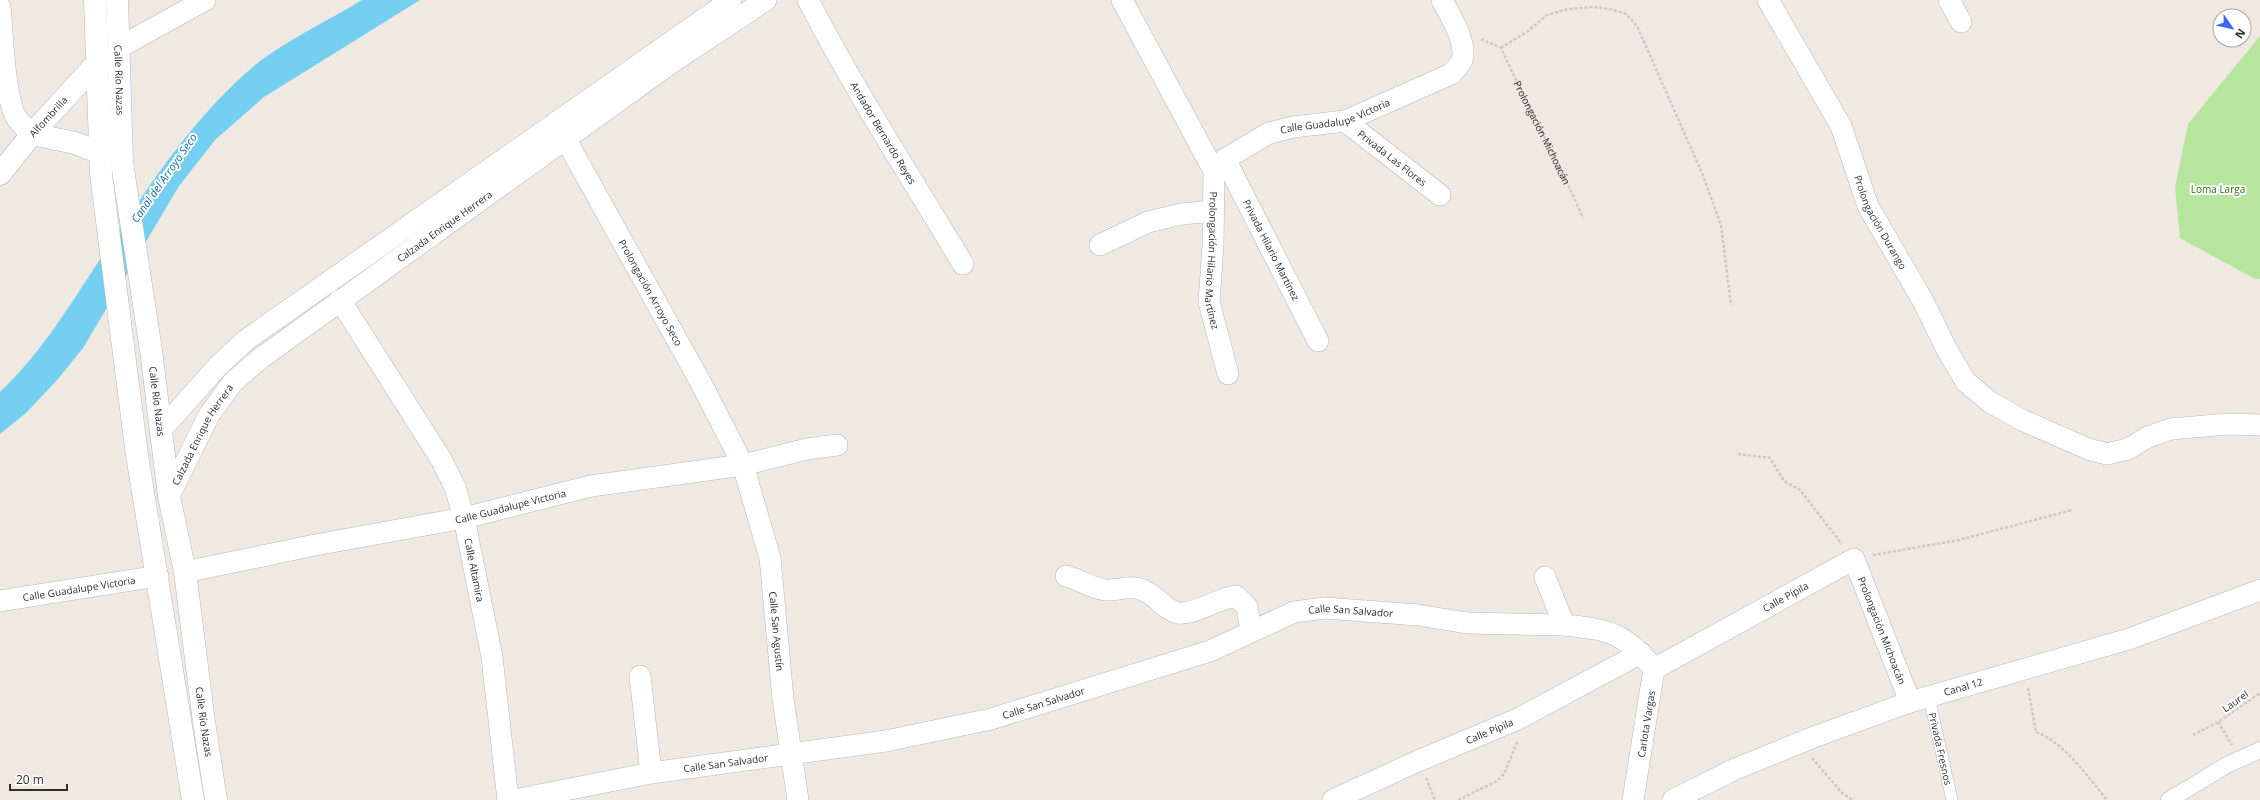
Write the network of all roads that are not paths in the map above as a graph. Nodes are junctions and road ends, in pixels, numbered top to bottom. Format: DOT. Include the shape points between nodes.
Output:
graph roads {
  1 [pos="95,0"];
  2 [pos="117,0"];
  3 [pos="205,0"];
  4 [pos="731,0"];
  5 [pos="766,0"];
  6 [pos="808,0"];
  7 [pos="1122,0"];
  8 [pos="1442,0"];
  9 [pos="1768,0"];
  10 [pos="1948,0"];
  11 [pos="0,12"];
  12 [pos="1961,22"];
  13 [pos="118,48"];
  14 [pos="98,62"];
  15 [pos="1346,121"];
  16 [pos="561,130"];
  17 [pos="32,134"];
  18 [pos="98,152"];
  19 [pos="1220,165"];
  20 [pos="0,174"];
  21 [pos="1440,195"];
  22 [pos="1213,212"];
  23 [pos="1100,245"];
  24 [pos="963,264"];
  25 [pos="340,300"];
  26 [pos="1318,341"];
  27 [pos="1228,374"];
  28 [pos="2260,425"];
  29 [pos="161,430"];
  30 [pos="837,445"];
  31 [pos="743,464"];
  32 [pos="169,496"];
  33 [pos="464,518"];
  34 [pos="1854,559"];
  35 [pos="185,572"];
  36 [pos="158,576"];
  37 [pos="1066,576"];
  38 [pos="1545,577"];
  39 [pos="2260,590"];
  40 [pos="0,601"];
  41 [pos="1564,625"];
  42 [pos="1251,632"];
  43 [pos="1641,653"];
  44 [pos="1654,669"];
  45 [pos="640,676"];
  46 [pos="1920,700"];
  47 [pos="2260,750"];
  48 [pos="791,755"];
  49 [pos="651,773"];
  50 [pos="193,800"];
  51 [pos="216,800"];
  52 [pos="508,800"];
  53 [pos="514,800"];
  54 [pos="798,800"];
  55 [pos="1333,800"];
  56 [pos="1633,800"];
  57 [pos="1673,800"];
  58 [pos="1952,800"];
  59 [pos="2169,800"];
  1 -- 14 [label="street, Calle Río Nazas"];
  2 -- 13 [label="street, Calle Río Nazas"];
  3 -- 13 [label="street"];
  4 -- 16 [label="street, Calzada Enrique Herrera"];
  5 -- 16 [label="street, Calzada Enrique Herrera" via="671,63"];
  6 -- 24 [label="street, Andador Bernardo Reyes" via="885,138"];
  7 -- 19 [label="street, Prolongación Hilario Martínez"];
  8 -- 15 [label="street, Calle Guadalupe Victoria" via="1455,25 1464,54 1459,66 1451,74"];
  9 -- 28 [label="street, Prolongación Durango" via="1841,126 1868,206 1966,382 1990,402 2022,420 2088,449 2107,454 2128,449 2171,429 2228,424"];
  10 -- 12 [label="street"];
  11 -- 17 [label="street" via="14,113 22,126"];
  13 -- 14 [label="street, Alfombrilla"];
  13 -- 29 [label="street, Calle Río Nazas" via="122,163"];
  14 -- 17 [label="street, Alfombrilla"];
  14 -- 18 [label="street, Calle Río Nazas"];
  15 -- 19 [label="street, Calle Guadalupe Victoria" via="1294,127 1269,133"];
  15 -- 21 [label="street, Privada Las Flores"];
  16 -- 25 [label="street, Calzada Enrique Herrera"];
  16 -- 29 [label="street, Calzada Enrique Herrera" via="246,340 218,366"];
  16 -- 31 [label="street, Prolongación Arroyo Seco"];
  17 -- 18 [label="street" via="75,143"];
  17 -- 20 [label="street, Alfombrilla"];
  18 -- 36 [label="street, Calle Río Nazas" via="137,455"];
  19 -- 22 [label="street, Prolongación Hilario Martínez"];
  19 -- 26 [label="street, Privada Hilario Martínez"];
  22 -- 23 [label="street" via="1182,214 1148,222"];
  22 -- 27 [label="street, Prolongación Hilario Martínez" via="1209,302"];
  25 -- 32 [label="street, Calzada Enrique Herrera" via="261,358 233,382 209,415"];
  25 -- 33 [label="street, Calle Altamira" via="441,459 455,487"];
  29 -- 32 [label="street, Calle Río Nazas"];
  30 -- 31 [label="street, Calle Guadalupe Victoria" via="807,449"];
  31 -- 33 [label="street, Calle Guadalupe Victoria" via="592,486"];
  31 -- 48 [label="street, Calle San Agustín" via="770,558"];
  32 -- 35 [label="street, Calle Río Nazas"];
  33 -- 35 [label="street, Calle Guadalupe Victoria"];
  33 -- 52 [label="street, Calle Altamira" via="492,657"];
  34 -- 44 [label="street, Calle Pípila"];
  34 -- 46 [label="street, Prolongación Michoacán"];
  35 -- 51 [label="street, Calle Río Nazas"];
  36 -- 40 [label="street, Calle Guadalupe Victoria"];
  36 -- 50 [label="street, Calle Río Nazas"];
  37 -- 42 [label="street" via="1107,590 1131,587 1145,591 1178,613 1236,596 1247,607"];
  38 -- 41 [label="street"];
  39 -- 46 [label="street, Canal 12" via="2129,639"];
  41 -- 42 [label="street, Calle San Salvador" via="1467,623 1418,615 1325,608 1294,612"];
  41 -- 43 [label="street" via="1600,629 1617,634"];
  42 -- 48 [label="street, Calle San Salvador" via="1210,651 991,719 886,741"];
  43 -- 44 [label="street"];
  43 -- 55 [label="street, Calle Pípila" via="1518,720 1418,761"];
  44 -- 56 [label="street, Carlota Vargas"];
  45 -- 49 [label="street"];
  46 -- 57 [label="street, Canal 12" via="1806,740 1733,770"];
  46 -- 58 [label="lane, Privada Fresnos"];
  47 -- 59 [label="street"];
  48 -- 49 [label="street, Calle San Salvador"];
  48 -- 54 [label="street, Calle San Agustín"];
  49 -- 53 [label="street, Calle San Salvador"];
}
